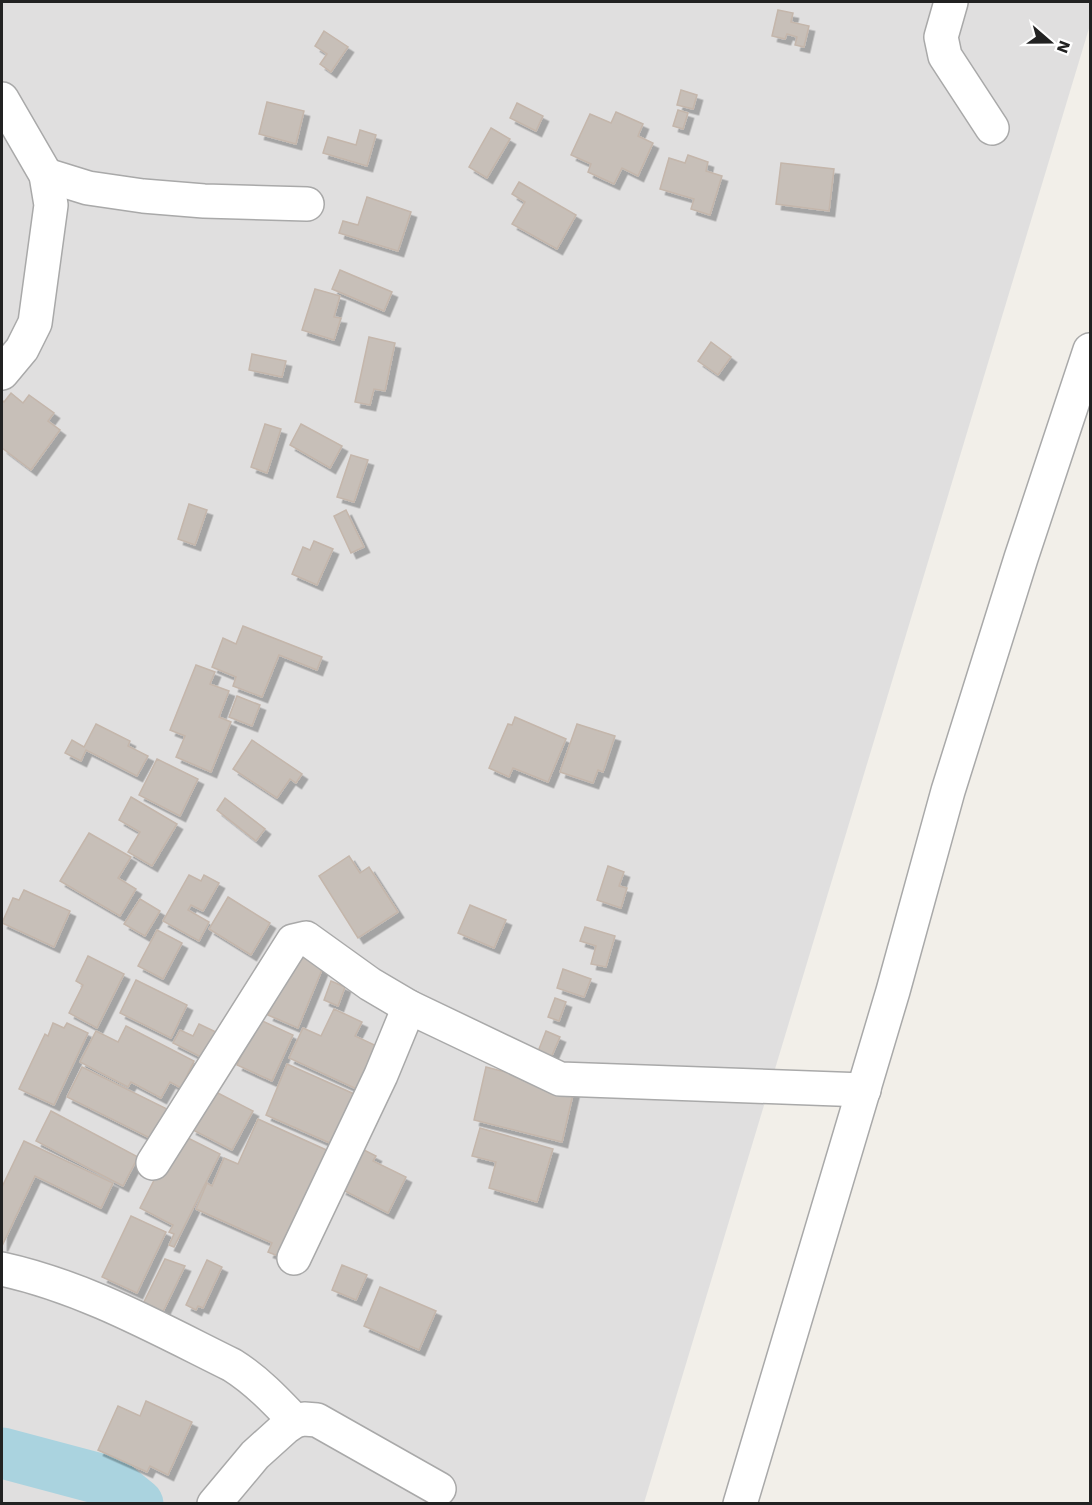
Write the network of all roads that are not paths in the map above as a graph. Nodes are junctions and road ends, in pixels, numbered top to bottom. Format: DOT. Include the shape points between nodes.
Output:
graph roads {
  1 [pos="951,2"];
  2 [pos="2,99"];
  3 [pos="992,129"];
  4 [pos="46,175"];
  5 [pos="307,204"];
  6 [pos="1090,350"];
  7 [pos="2,373"];
  8 [pos="409,1007"];
  9 [pos="864,1090"];
  10 [pos="153,1163"];
  11 [pos="294,1258"];
  12 [pos="2,1269"];
  13 [pos="295,1421"];
  14 [pos="439,1489"];
  15 [pos="214,1503"];
  16 [pos="740,1503"];
  1 -- 3 [label="street" via="941,37 945,56"];
  2 -- 4 [label="street"];
  4 -- 5 [label="street" via="88,188 143,196"];
  4 -- 7 [label="street" via="51,204 34,323 22,349"];
  6 -- 9 [label="street" via="951,781"];
  8 -- 9 [label="street" via="560,1079"];
  8 -- 10 [label="street" via="306,938 293,942"];
  8 -- 11 [label="street"];
  9 -- 16 [label="street"];
  12 -- 13 [label="street" via="90,1296 232,1365 265,1389"];
  13 -- 14 [label="street" via="317,1420"];
  13 -- 15 [label="street" via="255,1455"];
}
